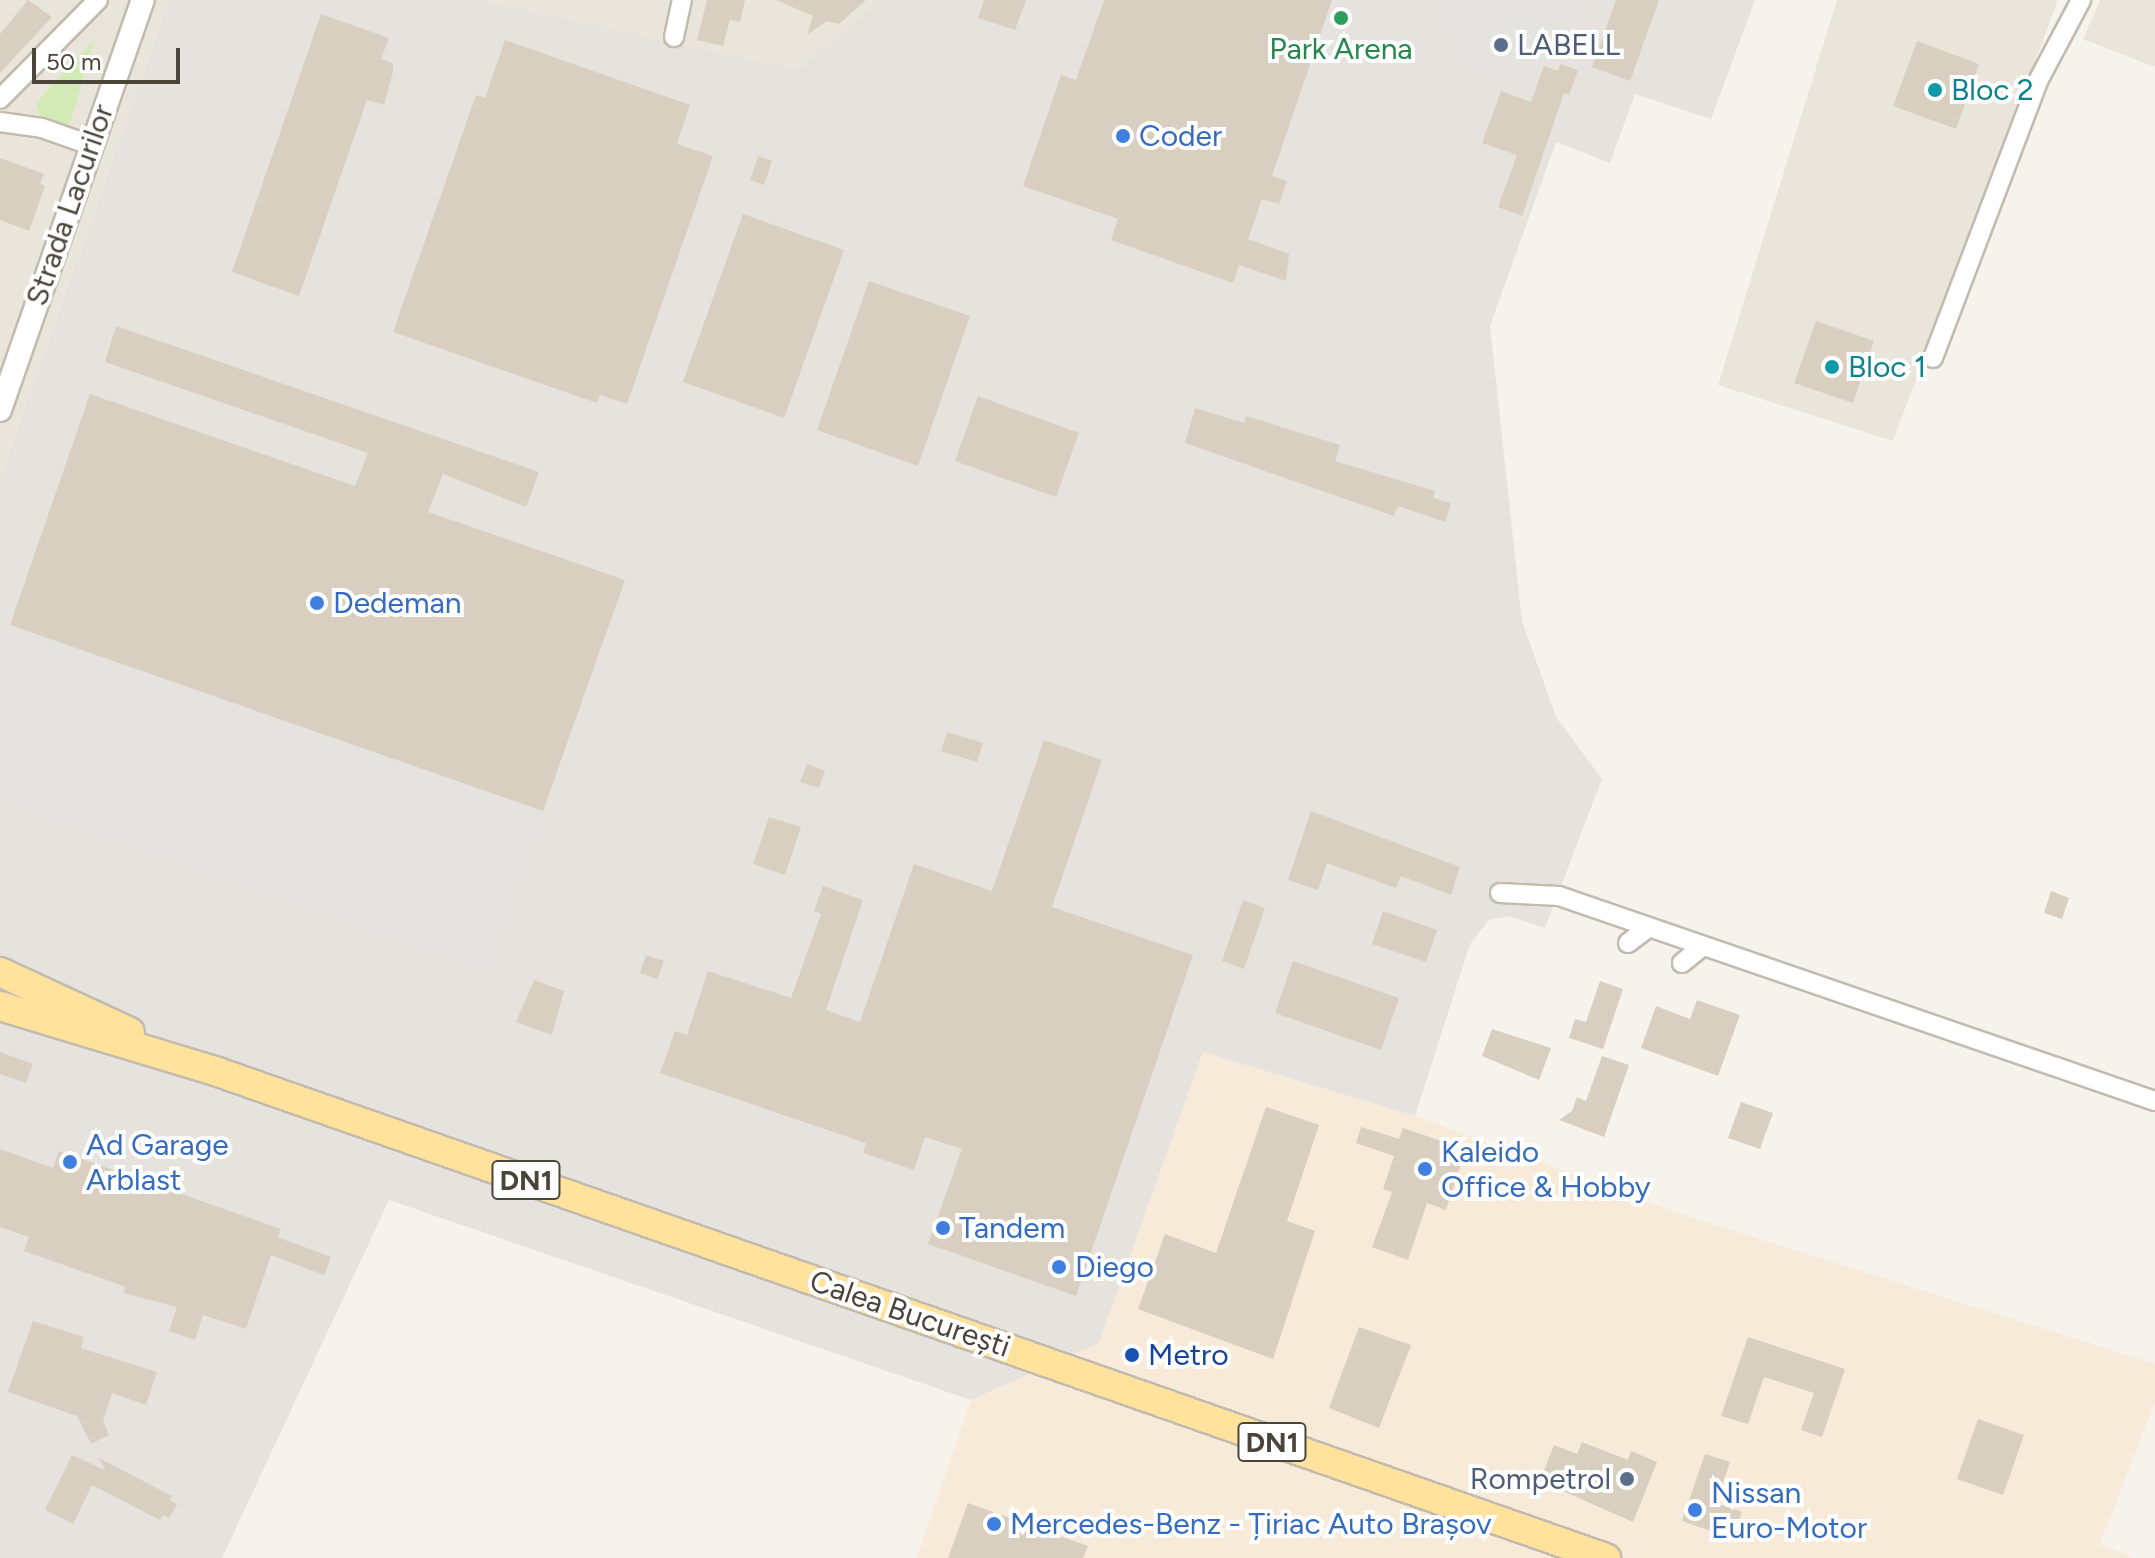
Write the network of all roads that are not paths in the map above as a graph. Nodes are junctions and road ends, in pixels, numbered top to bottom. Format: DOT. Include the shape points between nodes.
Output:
graph roads {
  1 [pos="98,0"];
  2 [pos="143,0"];
  3 [pos="682,0"];
  4 [pos="2081,0"];
  5 [pos="674,37"];
  6 [pos="0,99"];
  7 [pos="0,122"];
  8 [pos="90,145"];
  9 [pos="1933,358"];
  10 [pos="0,410"];
  11 [pos="1500,893"];
  12 [pos="1649,927"];
  13 [pos="1628,943"];
  14 [pos="1703,946"];
  15 [pos="1682,963"];
  16 [pos="0,972"];
  17 [pos="0,1006"];
  18 [pos="215,1071"];
  19 [pos="2155,1101"];
  20 [pos="1606,1558"];
  1 -- 6 [label="street"];
  2 -- 8 [label="street, Strada Lacurilor"];
  3 -- 5 [label="street"];
  4 -- 9 [label="street" via="2038,81"];
  7 -- 8 [label="street" via="42,128"];
  8 -- 10 [label="street, Strada Lacurilor"];
  11 -- 12 [label="street" via="1559,896"];
  12 -- 13 [label="street"];
  12 -- 14 [label="street"];
  14 -- 15 [label="street"];
  14 -- 19 [label="street"];
  16 -- 18 [label="main road, Calea București / DN1"];
  17 -- 18 [label="main road, Calea București / DN1"];
  18 -- 20 [label="main road, Calea București / DN1"];
}
